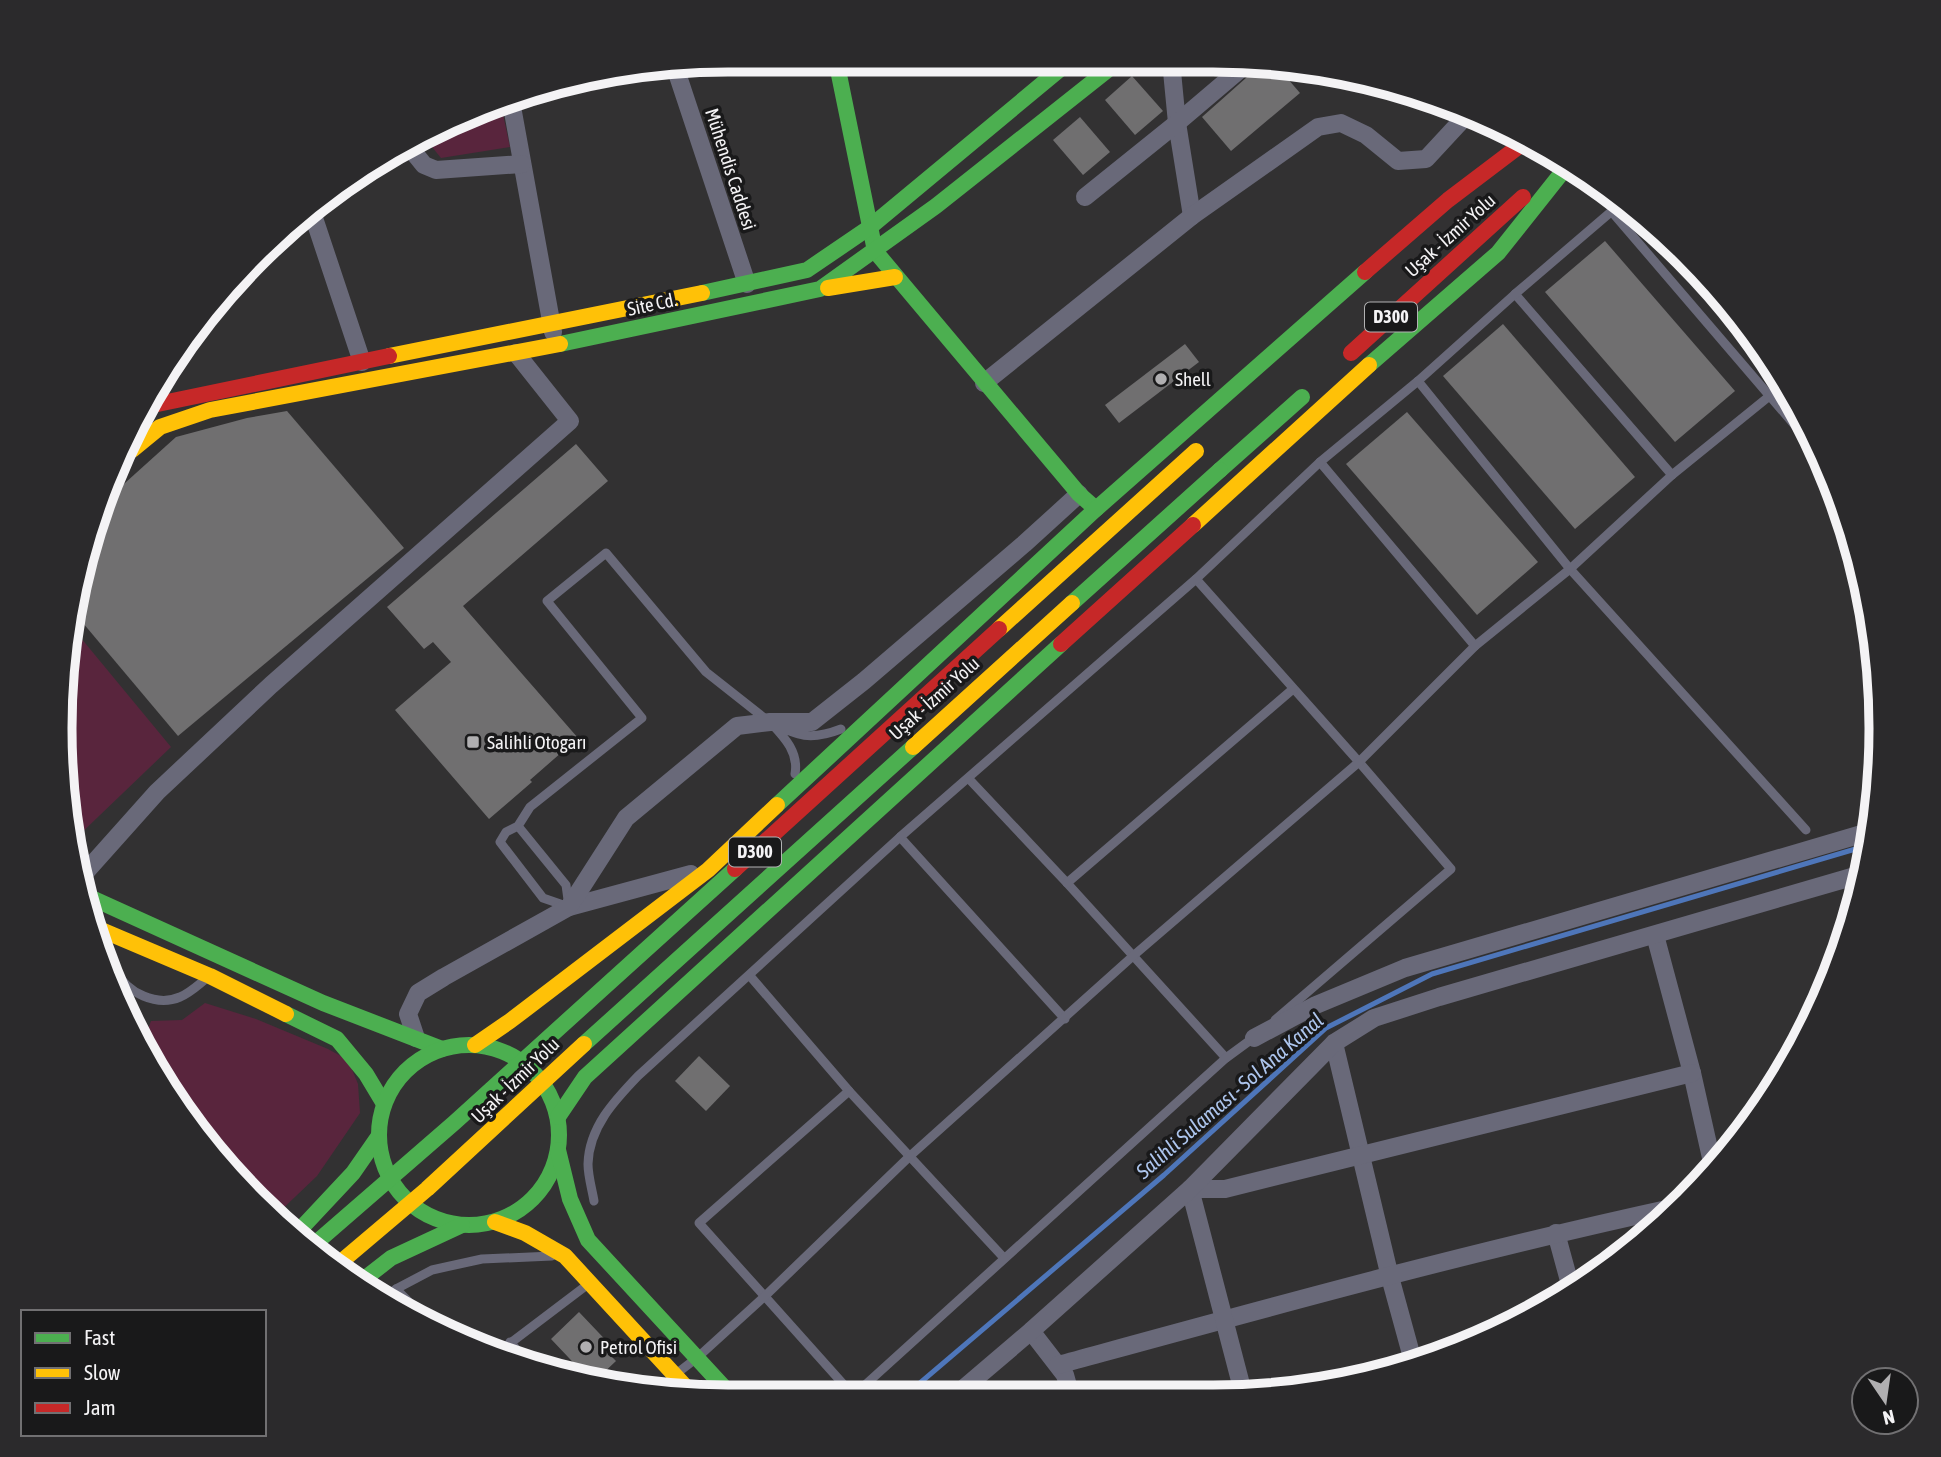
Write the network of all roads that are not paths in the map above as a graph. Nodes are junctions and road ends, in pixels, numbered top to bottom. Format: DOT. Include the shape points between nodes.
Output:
graph roads {
  1 [pos="838,72"];
  2 [pos="1056,72"];
  3 [pos="1105,72"];
  4 [pos="1172,72"];
  5 [pos="1236,73"];
  6 [pos="678,74"];
  7 [pos="512,109"];
  8 [pos="1461,121"];
  9 [pos="1177,123"];
  10 [pos="1518,147"];
  11 [pos="1523,150"];
  12 [pos="414,152"];
  13 [pos="522,164"];
  14 [pos="1555,168"];
  15 [pos="1561,172"];
  16 [pos="1085,197"];
  17 [pos="1614,209"];
  18 [pos="1619,213"];
  19 [pos="1192,216"];
  20 [pos="314,219"];
  21 [pos="870,226"];
  22 [pos="874,251"];
  23 [pos="1401,261"];
  24 [pos="895,277"];
  25 [pos="747,284"];
  26 [pos="820,289"];
  27 [pos="1515,294"];
  28 [pos="551,322"];
  29 [pos="557,345"];
  30 [pos="516,353"];
  31 [pos="1342,361"];
  32 [pos="362,362"];
  33 [pos="1418,381"];
  34 [pos="984,383"];
  35 [pos="1311,388"];
  36 [pos="1776,391"];
  37 [pos="1770,396"];
  38 [pos="158,404"];
  39 [pos="1795,425"];
  40 [pos="1201,447"];
  41 [pos="133,451"];
  42 [pos="1320,462"];
  43 [pos="1672,475"];
  44 [pos="1079,494"];
  45 [pos="1096,509"];
  46 [pos="1570,569"];
  47 [pos="1196,579"];
  48 [pos="1475,646"];
  49 [pos="1293,689"];
  50 [pos="869,718"];
  51 [pos="769,722"];
  52 [pos="1359,762"];
  53 [pos="969,779"];
  54 [pos="792,791"];
  55 [pos="518,826"];
  56 [pos="1806,830"];
  57 [pos="1861,834"];
  58 [pos="900,837"];
  59 [pos="87,870"];
  60 [pos="708,870"];
  61 [pos="1852,877"];
  62 [pos="1067,883"];
  63 [pos="94,899"];
  64 [pos="569,907"];
  65 [pos="104,931"];
  66 [pos="1655,935"];
  67 [pos="1133,956"];
  68 [pos="210,976"];
  69 [pos="750,976"];
  70 [pos="124,985"];
  71 [pos="1065,1019"];
  72 [pos="416,1038"];
  73 [pos="1254,1038"];
  74 [pos="1334,1043"];
  75 [pos="475,1045"];
  76 [pos="442,1049"];
  77 [pos="1226,1058"];
  78 [pos="1692,1073"];
  79 [pos="849,1091"];
  80 [pos="384,1104"];
  81 [pos="558,1117"];
  82 [pos="378,1137"];
  83 [pos="558,1150"];
  84 [pos="1362,1155"];
  85 [pos="910,1156"];
  86 [pos="1711,1156"];
  87 [pos="1189,1189"];
  88 [pos="594,1201"];
  89 [pos="1658,1211"];
  90 [pos="495,1222"];
  91 [pos="462,1225"];
  92 [pos="302,1228"];
  93 [pos="1556,1233"];
  94 [pos="318,1241"];
  95 [pos="565,1256"];
  96 [pos="1004,1258"];
  97 [pos="343,1260"];
  98 [pos="1390,1276"];
  99 [pos="367,1277"];
  100 [pos="1569,1280"];
  101 [pos="589,1284"];
  102 [pos="396,1289"];
  103 [pos="392,1292"];
  104 [pos="765,1296"];
  105 [pos="409,1302"];
  106 [pos="1225,1319"];
  107 [pos="1031,1331"];
  108 [pos="510,1342"];
  109 [pos="506,1346"];
  110 [pos="517,1350"];
  111 [pos="1411,1354"];
  112 [pos="698,1357"];
  113 [pos="1058,1365"];
  114 [pos="675,1375"];
  115 [pos="683,1384"];
  116 [pos="1241,1384"];
  117 [pos="722,1385"];
  118 [pos="844,1385"];
  119 [pos="864,1385"];
  120 [pos="968,1385"];
  121 [pos="1068,1385"];
  1 -- 21 [label="main road"];
  2 -- 21 [label="main road, Site Cd."];
  3 -- 22 [label="main road, Site Cd."];
  4 -- 9 [label="street"];
  5 -- 9 [label="street"];
  6 -- 25 [label="street, Mühendis Caddesi"];
  7 -- 13 [label="street"];
  8 -- 19 [label="street" via="1426,159 1398,161 1366,135 1341,123 1318,127"];
  9 -- 16 [label="street"];
  9 -- 19 [label="street"];
  10 -- 45 [label="main road" via="1448,200"];
  11 -- 23 [label="main road, Uşak - İzmir Yolu"];
  12 -- 13 [label="street" via="424,165 436,170"];
  13 -- 28 [label="street"];
  14 -- 31 [label="main road, Uşak - İzmir Yolu / D300"];
  15 -- 81 [label="main road" via="1498,253 585,1077"];
  17 -- 27 [label="lane"];
  18 -- 37 [label="lane"];
  19 -- 34 [label="street"];
  20 -- 32 [label="street"];
  21 -- 22 [label="main road"];
  21 -- 25 [label="main road, Site Cd." via="807,270"];
  22 -- 24 [label="main road"];
  22 -- 26 [label="main road, Site Cd."];
  24 -- 26 [label="main road"];
  24 -- 34 [label="main road"];
  25 -- 28 [label="main road, Site Cd."];
  26 -- 29 [label="main road, Site Cd."];
  27 -- 33 [label="lane"];
  27 -- 43 [label="lane"];
  28 -- 29 [label="street"];
  28 -- 32 [label="main road, Site Cd."];
  29 -- 30 [label="main road, Site Cd."];
  30 -- 41 [label="main road, Site Cd." via="210,410 160,427"];
  30 -- 59 [label="street" via="570,421 271,685 156,792"];
  32 -- 38 [label="main road, Site Cd."];
  33 -- 42 [label="lane"];
  33 -- 46 [label="lane"];
  34 -- 44 [label="main road"];
  35 -- 97 [label="main road, Uşak - İzmir Yolu / D300, bridge" via="573,1053 484,1139"];
  36 -- 37 [label="lane"];
  37 -- 39 [label="lane"];
  37 -- 43 [label="lane"];
  40 -- 94 [label="main road, Uşak - İzmir Yolu / D300, bridge"];
  42 -- 47 [label="lane"];
  42 -- 48 [label="lane"];
  43 -- 46 [label="lane"];
  44 -- 45 [label="main road"];
  44 -- 51 [label="street" via="812,722"];
  45 -- 50 [label="main road"];
  46 -- 48 [label="lane"];
  46 -- 56 [label="lane"];
  47 -- 49 [label="lane"];
  47 -- 53 [label="lane"];
  48 -- 52 [label="lane"];
  49 -- 52 [label="lane"];
  49 -- 62 [label="lane"];
  50 -- 51 [label="lane" via="826,735 798,736"];
  50 -- 54 [label="main road"];
  51 -- 54 [label="lane" via="788,742 797,764"];
  51 -- 55 [label="lane" via="706,671 606,553 547,601 642,718 530,807"];
  51 -- 64 [label="street" via="737,726 626,818"];
  52 -- 67 [label="lane"];
  52 -- 73 [label="lane" via="1451,869"];
  53 -- 58 [label="lane"];
  53 -- 62 [label="lane"];
  54 -- 60 [label="main road"];
  55 -- 64 [label="lane" via="566,884"];
  55 -- 64 [label="lane" via="500,842 543,898"];
  57 -- 73 [label="street" via="1405,968 1316,1005"];
  58 -- 69 [label="lane"];
  58 -- 71 [label="lane"];
  60 -- 64 [label="street"];
  60 -- 75 [label="main road"];
  61 -- 66 [label="street"];
  62 -- 67 [label="lane"];
  63 -- 72 [label="main road" via="323,1003"];
  64 -- 72 [label="street" via="418,993 408,1014"];
  65 -- 68 [label="main road"];
  66 -- 74 [label="street" via="1374,1018"];
  66 -- 78 [label="street"];
  67 -- 71 [label="lane"];
  67 -- 77 [label="lane"];
  68 -- 70 [label="lane" via="168,1001 147,998"];
  68 -- 80 [label="main road" via="337,1039"];
  69 -- 79 [label="lane"];
  69 -- 88 [label="lane" via="609,1107 593,1138 588,1163"];
  71 -- 85 [label="lane"];
  72 -- 76 [label="main road"];
  73 -- 77 [label="lane"];
  74 -- 84 [label="street"];
  74 -- 87 [label="street"];
  75 -- 76 [label="main road"];
  75 -- 81 [label="main road" via="504,1052 529,1067 547,1090"];
  76 -- 80 [label="main road" via="407,1070"];
  77 -- 96 [label="lane"];
  78 -- 84 [label="street"];
  78 -- 86 [label="street"];
  79 -- 85 [label="lane"];
  79 -- 104 [label="lane" via="699,1223"];
  80 -- 82 [label="main road"];
  81 -- 83 [label="main road"];
  82 -- 91 [label="main road" via="385,1170 403,1198 430,1217"];
  82 -- 92 [label="main road" via="353,1173"];
  83 -- 90 [label="main road" via="547,1181 525,1206"];
  83 -- 112 [label="main road" via="570,1199 588,1240"];
  84 -- 87 [label="street" via="1225,1189"];
  84 -- 98 [label="street"];
  85 -- 96 [label="lane"];
  85 -- 104 [label="lane"];
  87 -- 106 [label="street"];
  87 -- 107 [label="street"];
  89 -- 93 [label="street"];
  90 -- 91 [label="main road"];
  90 -- 95 [label="main road"];
  91 -- 99 [label="main road" via="391,1258"];
  93 -- 98 [label="street"];
  93 -- 100 [label="street"];
  95 -- 101 [label="main road"];
  95 -- 102 [label="lane" via="482,1259 432,1270"];
  96 -- 119 [label="lane"];
  98 -- 106 [label="street"];
  98 -- 111 [label="street"];
  101 -- 108 [label="lane"];
  101 -- 114 [label="main road"];
  102 -- 103 [label="lane"];
  102 -- 105 [label="lane"];
  104 -- 112 [label="lane"];
  104 -- 118 [label="lane"];
  106 -- 113 [label="street"];
  106 -- 116 [label="street"];
  107 -- 113 [label="street"];
  107 -- 120 [label="street"];
  108 -- 109 [label="lane"];
  108 -- 110 [label="lane"];
  112 -- 114 [label="lane"];
  112 -- 117 [label="main road"];
  113 -- 121 [label="street"];
  114 -- 115 [label="main road"];
}
